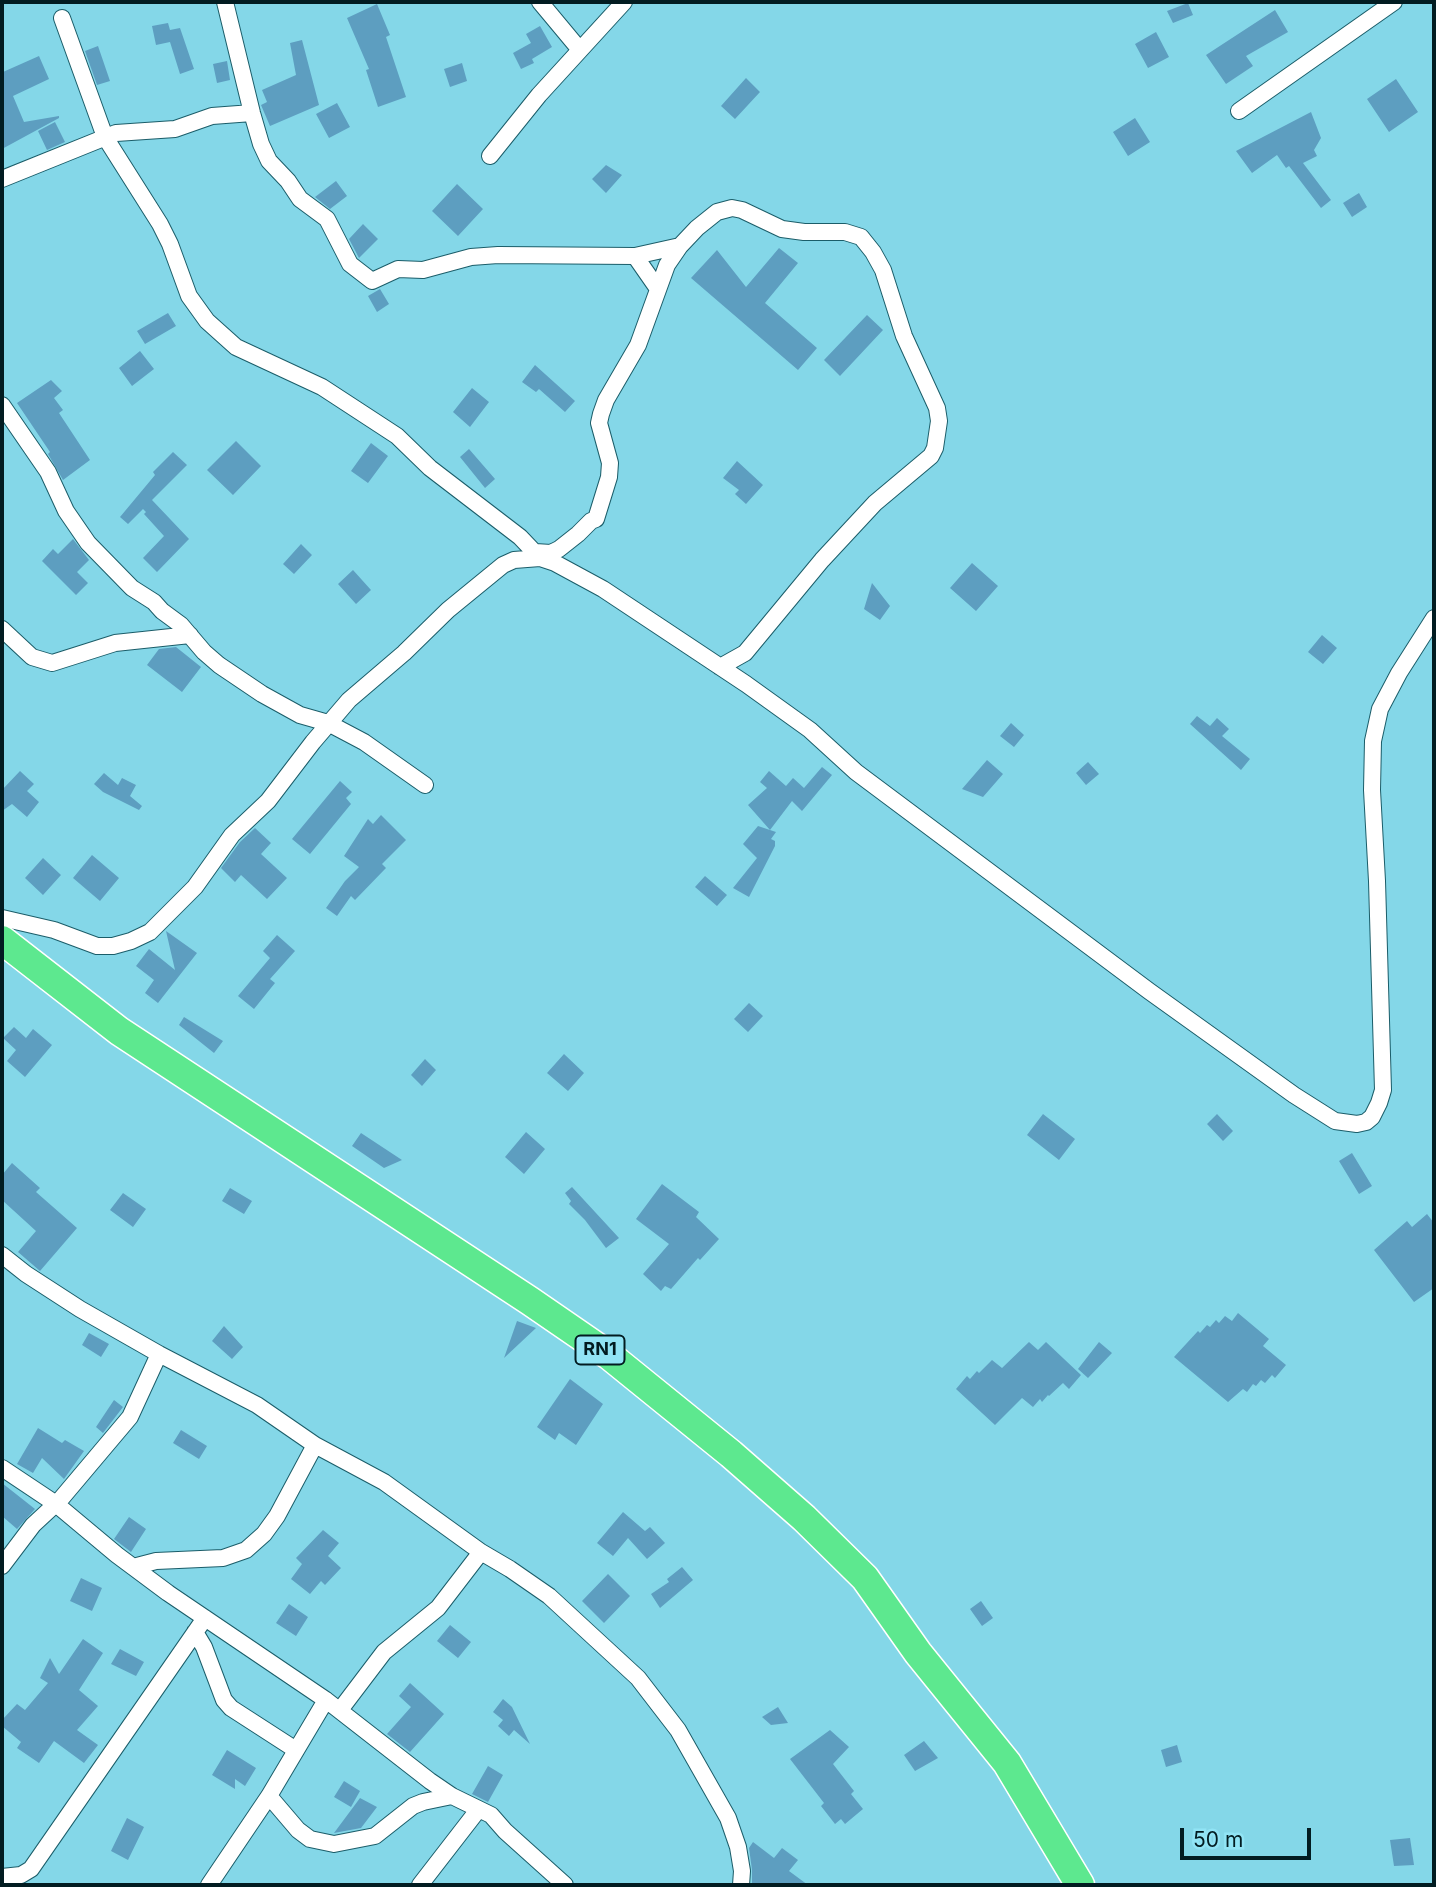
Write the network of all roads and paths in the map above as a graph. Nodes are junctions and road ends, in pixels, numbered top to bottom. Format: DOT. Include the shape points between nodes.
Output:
graph roads {
  1 [pos="225,2"];
  2 [pos="540,2"];
  3 [pos="624,2"];
  4 [pos="1394,2"];
  5 [pos="62,18"];
  6 [pos="580,50"];
  7 [pos="1239,111"];
  8 [pos="252,113"];
  9 [pos="105,137"];
  10 [pos="489,156"];
  11 [pos="2,179"];
  12 [pos="680,246"];
  13 [pos="635,256"];
  14 [pos="658,289"];
  15 [pos="2,405"];
  16 [pos="537,555"];
  17 [pos="1434,618"];
  18 [pos="2,629"];
  19 [pos="190,635"];
  20 [pos="720,667"];
  21 [pos="328,723"];
  22 [pos="425,785"];
  23 [pos="2,918"];
  24 [pos="2,940"];
  25 [pos="2,1255"];
  26 [pos="159,1354"];
  27 [pos="315,1445"];
  28 [pos="2,1468"];
  29 [pos="56,1504"];
  30 [pos="481,1552"];
  31 [pos="2,1566"];
  32 [pos="133,1567"];
  33 [pos="205,1618"];
  34 [pos="195,1632"];
  35 [pos="326,1700"];
  36 [pos="340,1710"];
  37 [pos="296,1750"];
  38 [pos="269,1796"];
  39 [pos="452,1796"];
  40 [pos="478,1810"];
  41 [pos="2,1877"];
  42 [pos="209,1885"];
  43 [pos="419,1885"];
  44 [pos="565,1885"];
  45 [pos="741,1885"];
  46 [pos="1080,1885"];
  1 -- 8 [label="street"];
  2 -- 6 [label="street"];
  3 -- 6 [label="street"];
  4 -- 7 [label="street"];
  5 -- 9 [label="street"];
  6 -- 10 [label="street"];
  8 -- 9 [label="street"];
  8 -- 13 [label="street" via="269,161 300,199 327,219 350,264 372,281 398,269 423,270 471,257"];
  9 -- 11 [label="street"];
  9 -- 16 [label="street" via="160,224 188,296 222,337 258,359 322,387 388,429"];
  12 -- 13 [label="street"];
  12 -- 14 [label="street"];
  12 -- 20 [label="street" via="718,212 732,208 782,229 861,237 883,270 939,421 931,456 875,503 745,653"];
  13 -- 14 [label="street"];
  14 -- 16 [label="street" via="638,345 601,414 599,423 610,463 596,519 559,549"];
  15 -- 19 [label="street" via="48,472 88,543 132,588"];
  16 -- 20 [label="street" via="603,589"];
  16 -- 21 [label="street" via="503,565"];
  17 -- 20 [label="street" via="1380,709 1373,741 1383,1090 1372,1117 1357,1125 1335,1121 1294,1095 1149,991 856,772 810,730"];
  18 -- 19 [label="street" via="32,657 52,663 115,643"];
  19 -- 21 [label="street" via="219,665 270,699"];
  21 -- 22 [label="street"];
  21 -- 23 [label="street" via="268,801 232,835 195,887 150,932 113,946 97,946"];
  24 -- 46 [label="highway, RN1" via="119,1031 610,1356 731,1454 865,1578 918,1653 1007,1763"];
  25 -- 26 [label="street" via="69,1302"];
  26 -- 27 [label="street" via="257,1405"];
  26 -- 29 [label="street" via="130,1418"];
  27 -- 30 [label="street" via="384,1482"];
  27 -- 32 [label="street" via="277,1516 246,1550 223,1558"];
  28 -- 29 [label="street"];
  29 -- 31 [label="street" via="33,1525"];
  29 -- 32 [label="street"];
  30 -- 36 [label="street" via="438,1608 384,1652"];
  30 -- 45 [label="street" via="549,1596 654,1697 685,1741 727,1818 738,1847"];
  32 -- 33 [label="street"];
  33 -- 34 [label="street"];
  33 -- 35 [label="street"];
  34 -- 37 [label="street" via="230,1708"];
  34 -- 41 [label="street" via="31,1869"];
  35 -- 36 [label="street"];
  35 -- 37 [label="street"];
  36 -- 39 [label="street"];
  37 -- 38 [label="street"];
  38 -- 39 [label="street" via="310,1839 334,1844 381,1834 413,1806"];
  38 -- 42 [label="street"];
  39 -- 40 [label="street"];
  40 -- 43 [label="street"];
  40 -- 44 [label="street" via="491,1815"];
}
